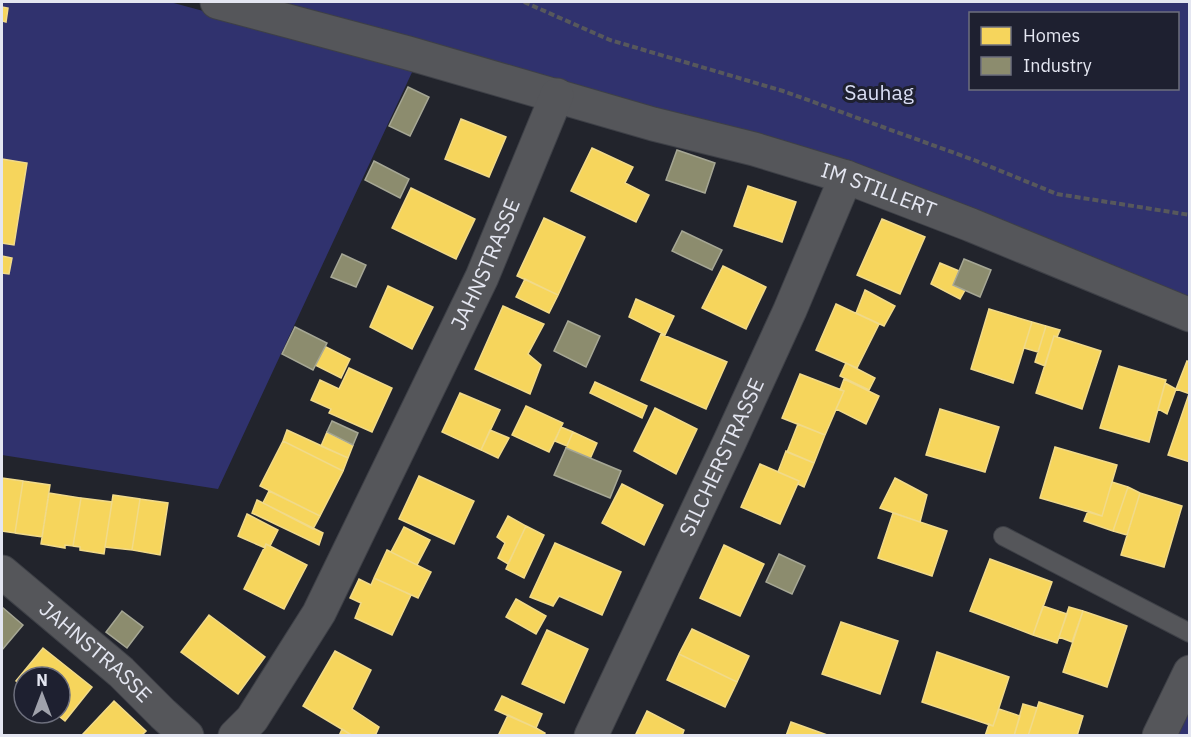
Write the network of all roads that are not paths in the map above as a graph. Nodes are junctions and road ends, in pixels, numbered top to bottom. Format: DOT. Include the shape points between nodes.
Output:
graph roads {
  1 [pos="217,2"];
  2 [pos="557,95"];
  3 [pos="846,177"];
  4 [pos="1190,315"];
  5 [pos="1003,536"];
  6 [pos="2,572"];
  7 [pos="1190,633"];
  8 [pos="1190,672"];
  9 [pos="187,735"];
  10 [pos="235,735"];
  11 [pos="591,735"];
  12 [pos="1159,735"];
  1 -- 2 [label="street"];
  2 -- 3 [label="street, IM STILLERT"];
  2 -- 10 [label="street, JAHNSTRASSE" via="482,277 319,613 252,719"];
  3 -- 4 [label="street, IM STILLERT"];
  3 -- 11 [label="street, SILCHERSTRASSE" via="790,310"];
  5 -- 7 [label="lane"];
  6 -- 9 [label="street, JAHNSTRASSE" via="122,672"];
  8 -- 12 [label="street"];
}
